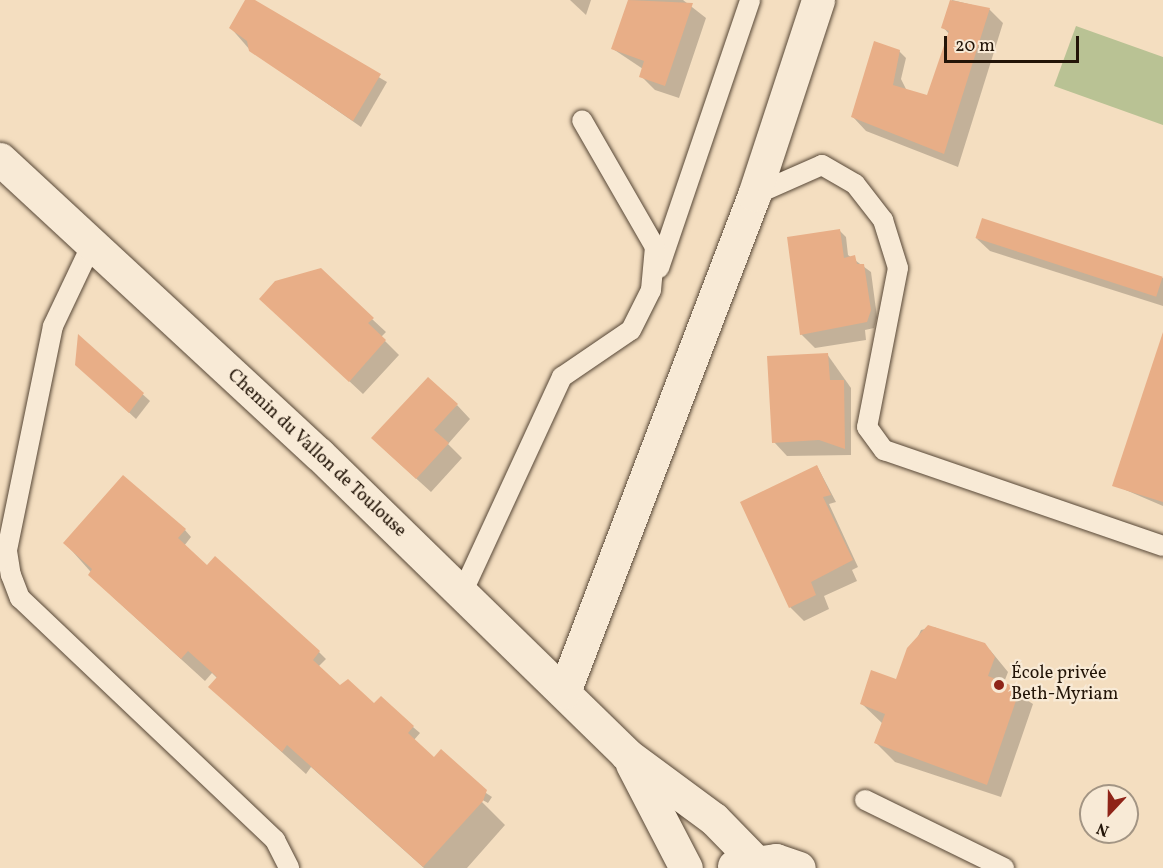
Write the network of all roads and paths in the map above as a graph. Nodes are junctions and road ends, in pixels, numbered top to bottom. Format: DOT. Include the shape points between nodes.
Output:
graph roads {
  1 [pos="750,0"];
  2 [pos="818,0"];
  3 [pos="582,120"];
  4 [pos="0,159"];
  5 [pos="754,195"];
  6 [pos="91,246"];
  7 [pos="651,290"];
  8 [pos="1163,546"];
  9 [pos="463,591"];
  10 [pos="564,692"];
  11 [pos="626,754"];
  12 [pos="865,800"];
  13 [pos="742,864"];
  14 [pos="289,868"];
  15 [pos="686,868"];
  16 [pos="799,868"];
  17 [pos="1004,868"];
  1 -- 7 [label="lane" via="702,156"];
  2 -- 5 [label="street"];
  3 -- 7 [label="lane" via="655,247"];
  4 -- 6 [label="street, Chemin du Vallon de Toulouse"];
  5 -- 8 [label="lane" via="822,165 855,184 883,220 898,267 867,427 884,450"];
  5 -- 10 [label="street"];
  6 -- 9 [label="street, Chemin du Vallon de Toulouse"];
  6 -- 14 [label="lane" via="52,326 7,551 10,575 20,598 275,840"];
  7 -- 9 [label="lane" via="631,330 562,377"];
  9 -- 10 [label="street, Chemin du Vallon de Toulouse"];
  10 -- 11 [label="street, Chemin du Vallon de Toulouse"];
  11 -- 13 [label="street, Chemin du Vallon de Toulouse" via="714,819"];
  11 -- 15 [label="street, Chemin du Vallon de Toulouse"];
  12 -- 17 [label="lane"];
  13 -- 16 [label="street"];
}
